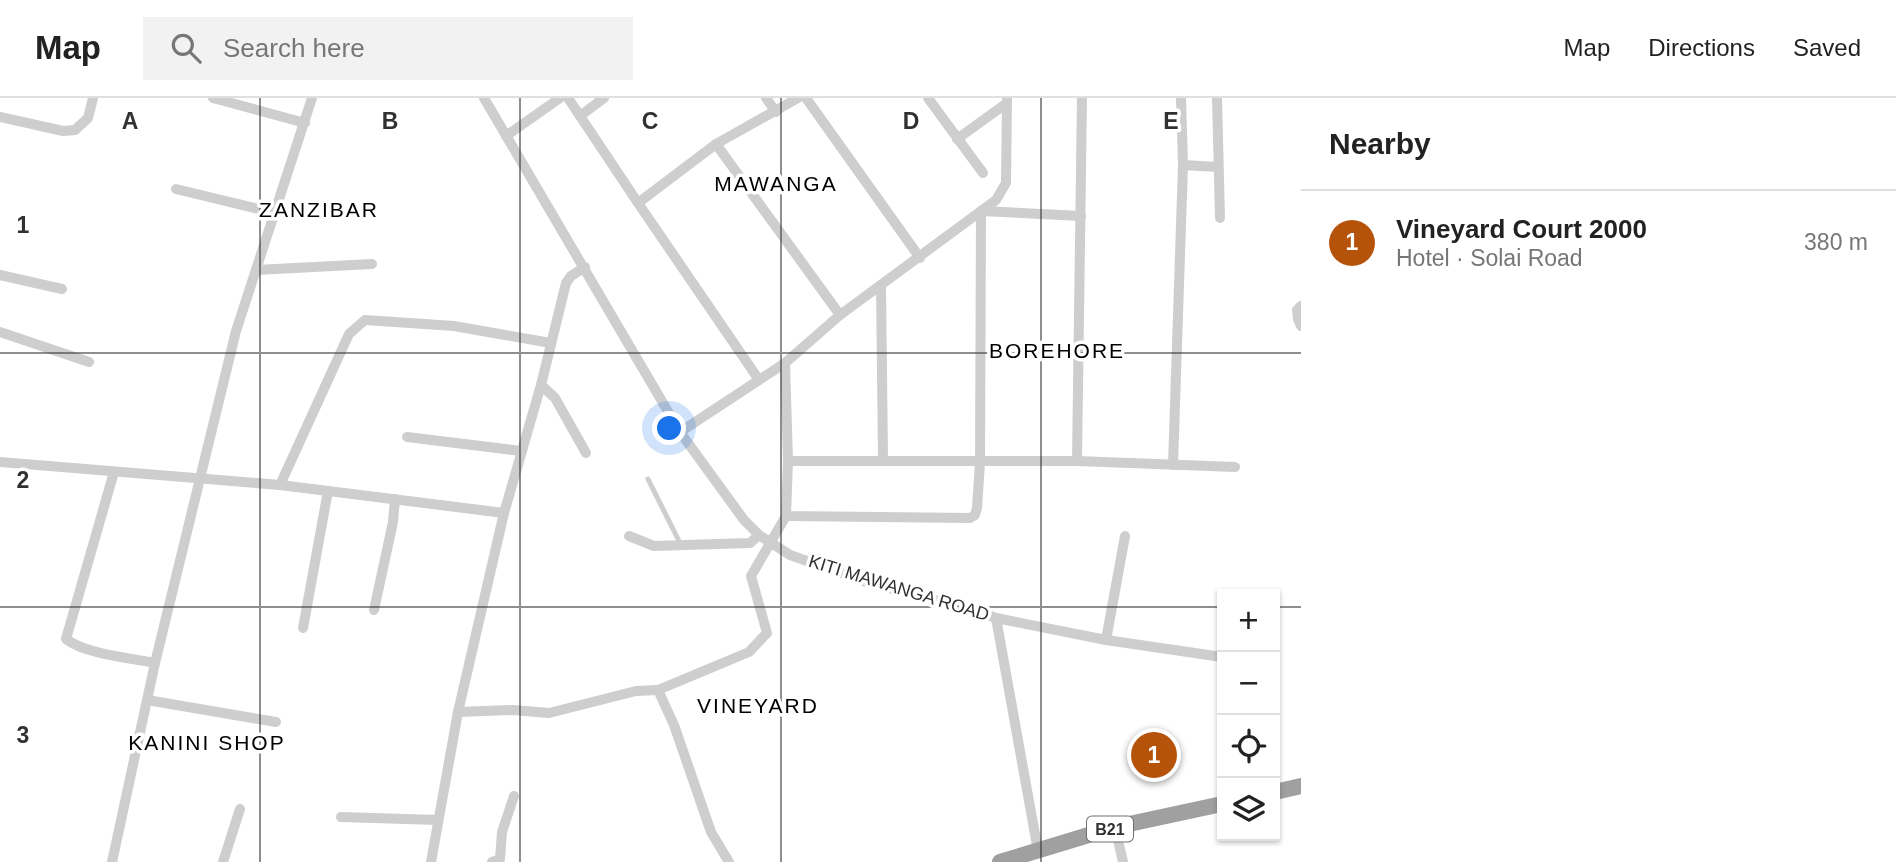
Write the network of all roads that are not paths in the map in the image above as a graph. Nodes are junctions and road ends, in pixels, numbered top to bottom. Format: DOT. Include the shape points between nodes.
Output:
graph roads {
  1 [pos="93,98"];
  2 [pos="213,98"];
  3 [pos="312,98"];
  4 [pos="484,98"];
  5 [pos="559,98"];
  6 [pos="568,98"];
  7 [pos="604,98"];
  8 [pos="766,98"];
  9 [pos="798,98"];
  10 [pos="806,98"];
  11 [pos="928,98"];
  12 [pos="1082,98"];
  13 [pos="1181,98"];
  14 [pos="1217,98"];
  15 [pos="1007,100"];
  16 [pos="776,112"];
  17 [pos="580,116"];
  18 [pos="0,117"];
  19 [pos="305,123"];
  20 [pos="506,136"];
  21 [pos="957,139"];
  22 [pos="716,144"];
  23 [pos="1183,165"];
  24 [pos="1218,167"];
  25 [pos="983,173"];
  26 [pos="176,189"];
  27 [pos="638,203"];
  28 [pos="981,211"];
  29 [pos="275,213"];
  30 [pos="1081,216"];
  31 [pos="1220,218"];
  32 [pos="920,258"];
  33 [pos="372,264"];
  34 [pos="585,267"];
  35 [pos="256,271"];
  36 [pos="0,275"];
  37 [pos="881,285"];
  38 [pos="62,289"];
  39 [pos="1301,306"];
  40 [pos="840,315"];
  41 [pos="1301,326"];
  42 [pos="0,332"];
  43 [pos="551,343"];
  44 [pos="89,362"];
  45 [pos="785,363"];
  46 [pos="759,380"];
  47 [pos="541,385"];
  48 [pos="680,432"];
  49 [pos="407,437"];
  50 [pos="521,451"];
  51 [pos="586,453"];
  52 [pos="883,460"];
  53 [pos="788,461"];
  54 [pos="1077,461"];
  55 [pos="0,462"];
  56 [pos="980,463"];
  57 [pos="1172,465"];
  58 [pos="1235,467"];
  59 [pos="114,472"];
  60 [pos="198,480"];
  61 [pos="649,480"];
  62 [pos="280,485"];
  63 [pos="328,491"];
  64 [pos="395,499"];
  65 [pos="504,513"];
  66 [pos="786,516"];
  67 [pos="629,536"];
  68 [pos="760,536"];
  69 [pos="1125,536"];
  70 [pos="769,542"];
  71 [pos="681,545"];
  72 [pos="374,610"];
  73 [pos="996,618"];
  74 [pos="303,628"];
  75 [pos="1106,640"];
  76 [pos="1217,656"];
  77 [pos="155,663"];
  78 [pos="658,690"];
  79 [pos="147,700"];
  80 [pos="458,712"];
  81 [pos="276,722"];
  82 [pos="1301,786"];
  83 [pos="1280,791"];
  84 [pos="514,796"];
  85 [pos="1217,805"];
  86 [pos="240,809"];
  87 [pos="341,817"];
  88 [pos="438,820"];
  89 [pos="1115,827"];
  90 [pos="1038,851"];
  91 [pos="112,862"];
  92 [pos="223,862"];
  93 [pos="431,862"];
  94 [pos="492,862"];
  95 [pos="729,862"];
  96 [pos="1000,862"];
  97 [pos="1123,862"];
  1 -- 18 [label="street" via="88,118 75,130"];
  2 -- 19 [label="street"];
  3 -- 19 [label="street"];
  4 -- 20 [label="street, KITI MAWANGA ROAD"];
  5 -- 20 [label="street"];
  6 -- 17 [label="street"];
  7 -- 17 [label="street"];
  8 -- 16 [label="street"];
  9 -- 16 [label="street"];
  10 -- 32 [label="street"];
  11 -- 21 [label="street"];
  12 -- 30 [label="street"];
  13 -- 23 [label="street"];
  14 -- 24 [label="street"];
  15 -- 21 [label="street"];
  15 -- 28 [label="street" via="1006,183 996,200"];
  16 -- 22 [label="street"];
  17 -- 27 [label="street"];
  19 -- 29 [label="street"];
  20 -- 34 [label="street, KITI MAWANGA ROAD"];
  21 -- 25 [label="street"];
  22 -- 27 [label="street"];
  22 -- 40 [label="street"];
  23 -- 24 [label="street"];
  23 -- 57 [label="street"];
  24 -- 31 [label="street"];
  26 -- 29 [label="street"];
  27 -- 46 [label="street"];
  28 -- 30 [label="street"];
  28 -- 32 [label="street"];
  28 -- 56 [label="street"];
  29 -- 35 [label="street"];
  30 -- 54 [label="street"];
  32 -- 37 [label="street"];
  33 -- 35 [label="street"];
  34 -- 43 [label="street" via="566,283"];
  34 -- 48 [label="street, KITI MAWANGA ROAD"];
  35 -- 60 [label="street"];
  36 -- 38 [label="street"];
  37 -- 40 [label="street"];
  37 -- 52 [label="street"];
  39 -- 41 [label="street" via="1297,310"];
  40 -- 45 [label="street"];
  42 -- 44 [label="street"];
  43 -- 47 [label="street"];
  43 -- 62 [label="street" via="454,326 365,320 349,334"];
  45 -- 46 [label="street"];
  45 -- 53 [label="street"];
  46 -- 48 [label="street"];
  47 -- 50 [label="street"];
  47 -- 51 [label="street" via="555,398"];
  48 -- 68 [label="street, KITI MAWANGA ROAD"];
  49 -- 50 [label="street"];
  50 -- 65 [label="street"];
  52 -- 53 [label="street"];
  52 -- 56 [label="street"];
  53 -- 66 [label="street"];
  54 -- 56 [label="street"];
  54 -- 57 [label="street"];
  55 -- 59 [label="street"];
  56 -- 66 [label="street" via="977,508 970,518"];
  57 -- 58 [label="street"];
  59 -- 60 [label="street"];
  59 -- 77 [label="street" via="66,639 73,645"];
  60 -- 62 [label="street"];
  60 -- 77 [label="street"];
  61 -- 71 [label="lane"];
  62 -- 63 [label="street"];
  63 -- 64 [label="street"];
  63 -- 74 [label="street"];
  64 -- 65 [label="street"];
  64 -- 72 [label="street"];
  65 -- 80 [label="street"];
  66 -- 70 [label="street"];
  67 -- 71 [label="street" via="654,546"];
  68 -- 70 [label="street, KITI MAWANGA ROAD"];
  68 -- 71 [label="street" via="750,543"];
  69 -- 75 [label="street"];
  70 -- 73 [label="street, KITI MAWANGA ROAD" via="790,555 872,584"];
  70 -- 78 [label="street" via="751,576 767,633 749,652"];
  73 -- 75 [label="street, KITI MAWANGA ROAD"];
  73 -- 90 [label="street"];
  75 -- 76 [label="street, KITI MAWANGA ROAD"];
  77 -- 79 [label="street"];
  78 -- 80 [label="street" via="636,691 549,713"];
  78 -- 95 [label="street" via="711,832"];
  79 -- 81 [label="street"];
  79 -- 91 [label="street"];
  80 -- 88 [label="street"];
  82 -- 83 [label="highway"];
  84 -- 94 [label="street" via="502,832 500,859"];
  85 -- 89 [label="highway, B21"];
  86 -- 92 [label="street"];
  87 -- 88 [label="street"];
  88 -- 93 [label="street"];
  89 -- 90 [label="highway, B21"];
  89 -- 97 [label="street"];
  90 -- 96 [label="highway, B21"];
}
